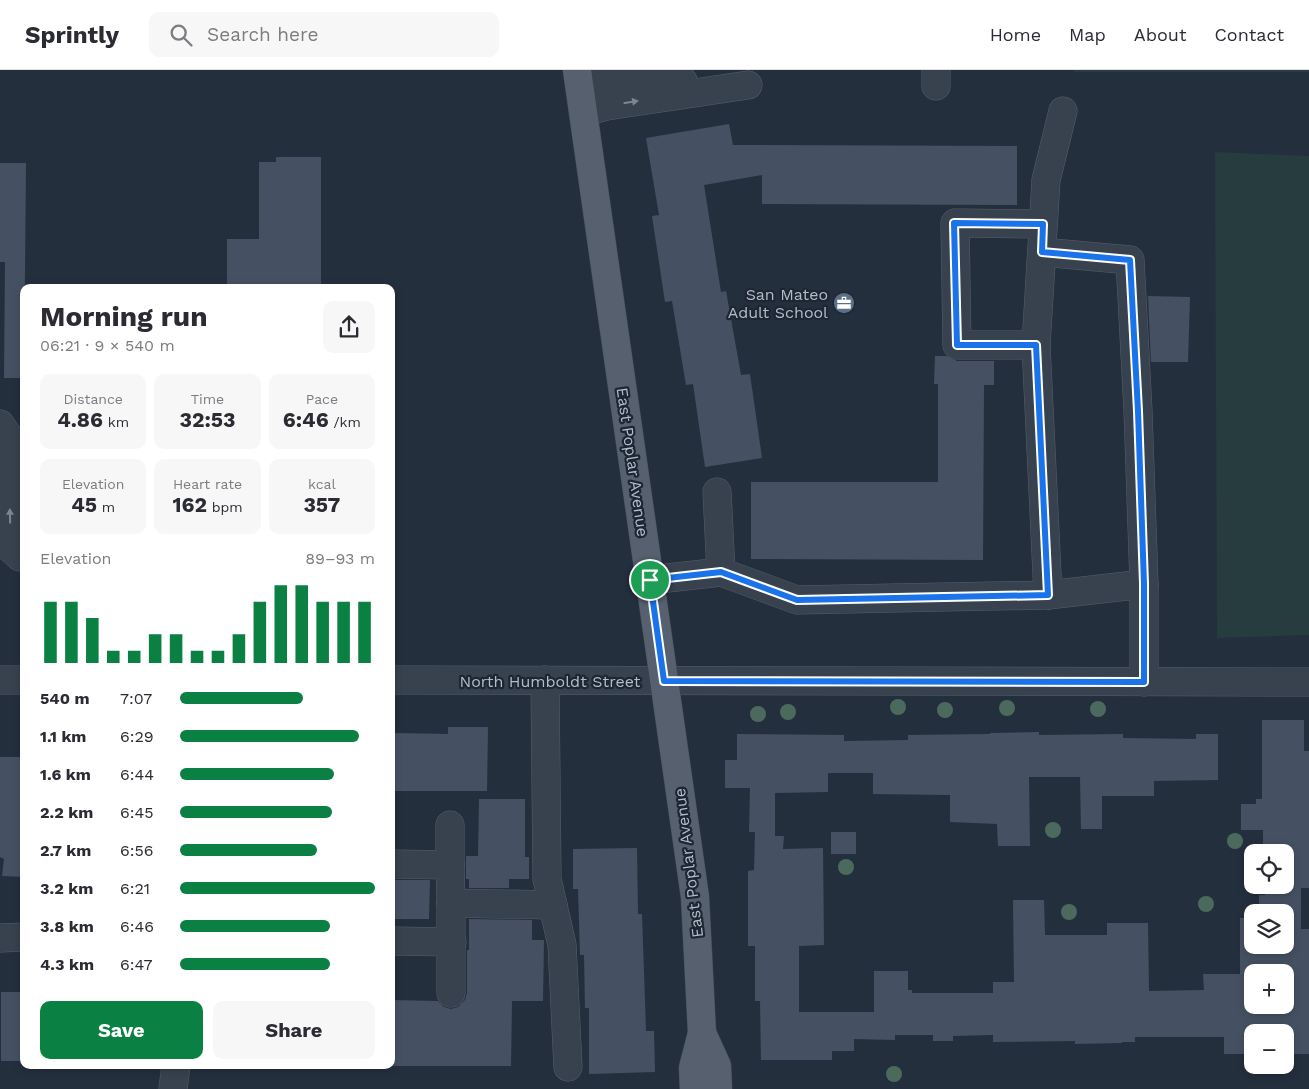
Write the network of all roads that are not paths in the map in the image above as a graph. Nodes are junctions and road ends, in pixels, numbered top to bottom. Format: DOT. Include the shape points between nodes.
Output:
graph roads {
  1 [pos="645,75"];
  2 [pos="578,77"];
  3 [pos="748,86"];
  4 [pos="710,90"];
  5 [pos="1063,111"];
  6 [pos="584,112"];
  7 [pos="1043,224"];
  8 [pos="1042,252"];
  9 [pos="1036,345"];
  10 [pos="0,424"];
  11 [pos="717,492"];
  12 [pos="20,557"];
  13 [pos="721,572"];
  14 [pos="650,580"];
  15 [pos="1144,584"];
  16 [pos="1048,595"];
  17 [pos="0,680"];
  18 [pos="20,680"];
  19 [pos="395,680"];
  20 [pos="545,680"];
  21 [pos="664,681"];
  22 [pos="1144,682"];
  23 [pos="1309,682"];
  24 [pos="450,825"];
  25 [pos="395,864"];
  26 [pos="450,866"];
  27 [pos="451,903"];
  28 [pos="553,905"];
  29 [pos="20,937"];
  30 [pos="0,938"];
  31 [pos="395,941"];
  32 [pos="452,942"];
  33 [pos="451,993"];
  34 [pos="702,1033"];
  35 [pos="568,1067"];
  36 [pos="176,1069"];
  37 [pos="174,1089"];
  38 [pos="694,1089"];
  39 [pos="718,1089"];
  1 -- 2 [label="street" via="602,81"];
  1 -- 4 [label="street" via="693,82"];
  2 -- 6 [label="main road, East Poplar Avenue"];
  3 -- 4 [label="street"];
  6 -- 4 [label="street, one-way"];
  5 -- 7 [label="street" via="1046,180"];
  6 -- 14 [label="main road, East Poplar Avenue"];
  7 -- 8 [label="street"];
  7 -- 9 [label="street" via="954,223 957,345"];
  8 -- 9 [label="street"];
  8 -- 15 [label="street" via="1130,260"];
  9 -- 16 [label="street"];
  12 -- 10 [label="street, one-way" via="10,548 9,437"];
  11 -- 13 [label="street"];
  13 -- 14 [label="street"];
  13 -- 16 [label="street" via="797,600"];
  14 -- 21 [label="main road, East Poplar Avenue"];
  15 -- 16 [label="street"];
  15 -- 22 [label="street"];
  17 -- 18 [label="street"];
  19 -- 20 [label="street, North Humboldt Street"];
  20 -- 21 [label="street, North Humboldt Street"];
  20 -- 28 [label="street" via="547,879"];
  21 -- 22 [label="street, North Humboldt Street"];
  21 -- 34 [label="main road, East Poplar Avenue" via="695,896"];
  22 -- 23 [label="street, North Humboldt Street"];
  24 -- 26 [label="street"];
  25 -- 26 [label="street"];
  26 -- 27 [label="street"];
  27 -- 28 [label="street"];
  27 -- 32 [label="street"];
  28 -- 35 [label="street" via="562,945"];
  29 -- 30 [label="street"];
  31 -- 32 [label="street"];
  32 -- 33 [label="street"];
  34 -- 38 [label="main road, East Poplar Avenue" via="693,1068"];
  34 -- 39 [label="main road, East Poplar Avenue" via="717,1066"];
  36 -- 37 [label="street"];
}
